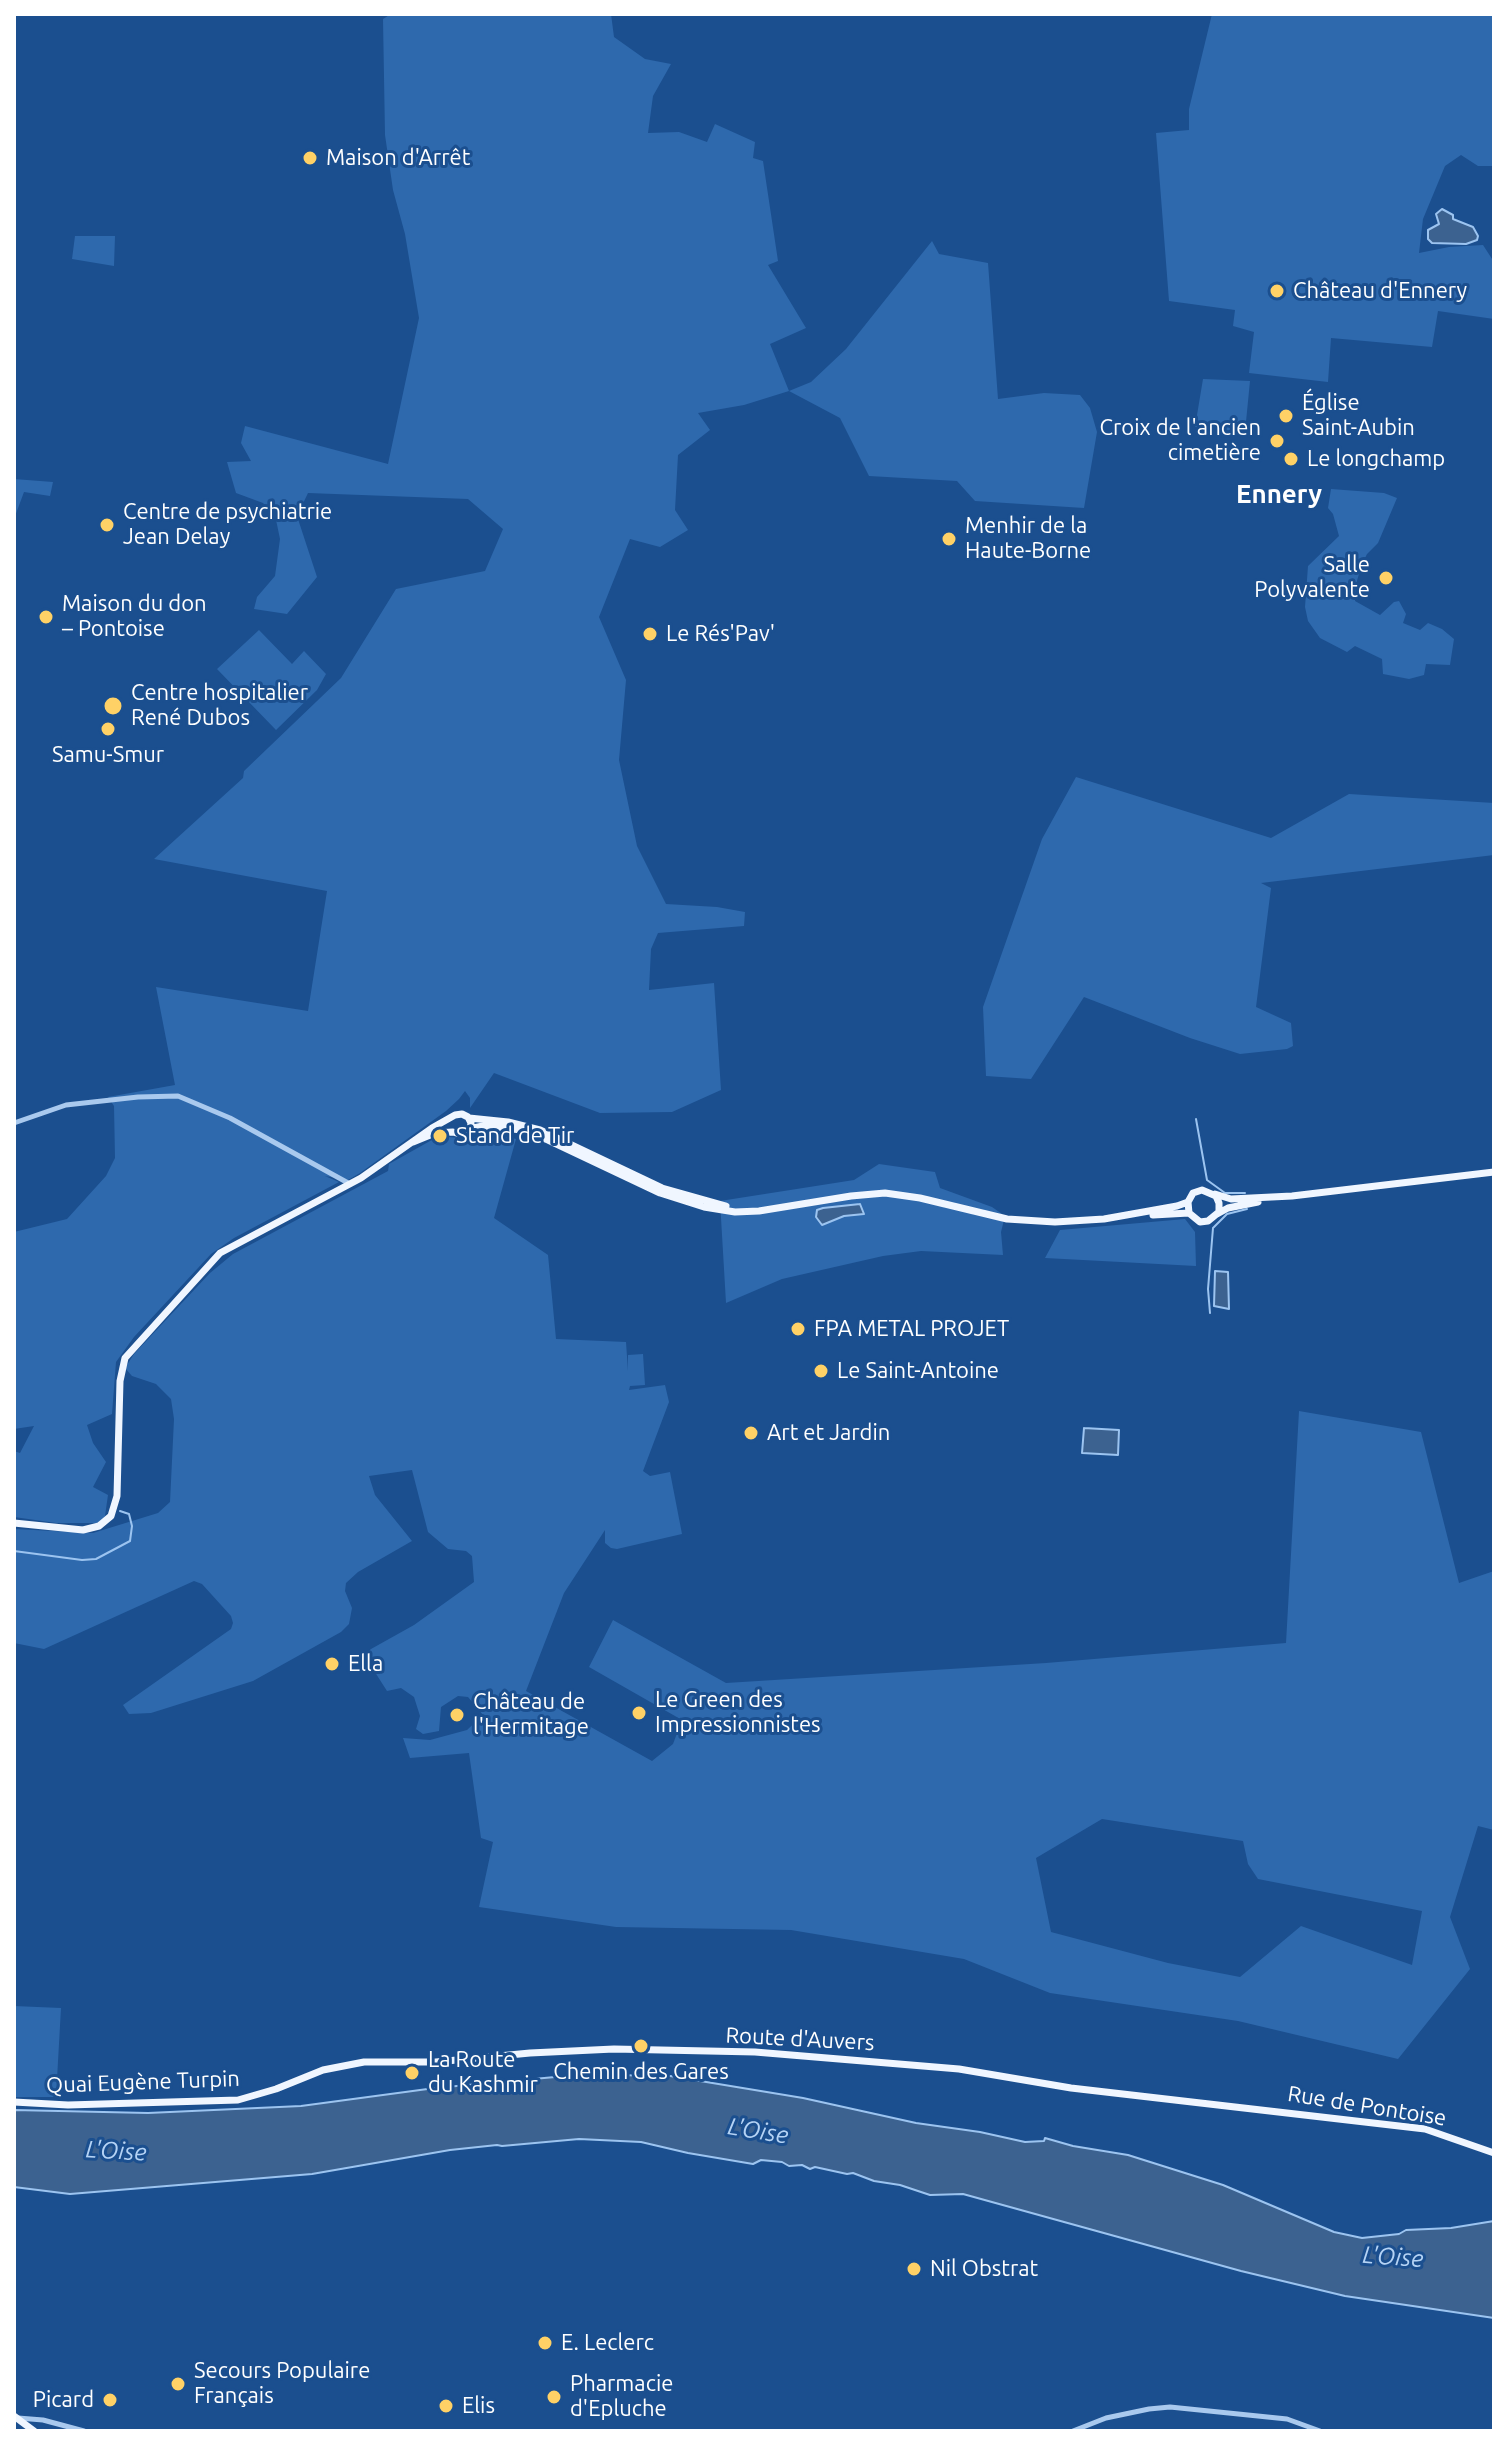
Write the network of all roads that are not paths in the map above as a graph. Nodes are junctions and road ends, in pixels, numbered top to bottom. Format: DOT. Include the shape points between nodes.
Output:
graph roads {
  1 [pos="452,1118"];
  2 [pos="469,1118"];
  3 [pos="14,1123"];
  4 [pos="470,1130"];
  5 [pos="453,1132"];
  6 [pos="413,1142"];
  7 [pos="1494,1172"];
  8 [pos="350,1184"];
  9 [pos="1214,1194"];
  10 [pos="1292,1196"];
  11 [pos="1188,1202"];
  12 [pos="735,1210"];
  13 [pos="1189,1213"];
  14 [pos="1216,1215"];
  15 [pos="1118,1217"];
  16 [pos="14,1523"];
  17 [pos="364,2062"];
  18 [pos="14,2102"];
  19 [pos="1232,2106"];
  20 [pos="1494,2153"];
  21 [pos="15,2416"];
  22 [pos="50,2422"];
  23 [pos="58,2425"];
  24 [pos="34,2431"];
  25 [pos="52,2431"];
  26 [pos="84,2431"];
  27 [pos="1073,2431"];
  28 [pos="1320,2431"];
  1 -- 2 [label="main road"];
  1 -- 5 [label="main road"];
  1 -- 6 [label="main road"];
  2 -- 4 [label="main road"];
  2 -- 12 [label="main road" via="540,1130 662,1188"];
  3 -- 8 [label="street" via="66,1105 178,1096 230,1118"];
  4 -- 5 [label="main road" via="461,1136"];
  4 -- 12 [label="main road" via="490,1125 529,1132 660,1193"];
  5 -- 6 [label="main road"];
  6 -- 8 [label="main road"];
  7 -- 10 [label="main road"];
  8 -- 16 [label="main road" via="215,1258 125,1358 111,1516 99,1526 77,1530"];
  9 -- 10 [label="main road" via="1231,1199"];
  9 -- 11 [label="main road" via="1199,1190"];
  9 -- 14 [label="main road" via="1219,1203"];
  10 -- 14 [label="main road"];
  11 -- 13 [label="main road"];
  11 -- 15 [label="main road"];
  12 -- 15 [label="main road" via="885,1193 1026,1221"];
  13 -- 14 [label="main road" via="1200,1222"];
  13 -- 15 [label="main road"];
  17 -- 18 [label="main road, Quai Eugène Turpin" via="323,2070 238,2100"];
  17 -- 19 [label="main road, Route d'Auvers" via="614,2049 782,2054 959,2069 1046,2085"];
  19 -- 20 [label="main road, Rue de Pontoise" via="1425,2129"];
  21 -- 22 [label="street"];
  21 -- 24 [label="main road"];
  22 -- 23 [label="street"];
  22 -- 24 [label="street"];
  23 -- 25 [label="street"];
  23 -- 26 [label="street"];
  27 -- 28 [label="street" via="1106,2418 1170,2407 1287,2419"];
}
